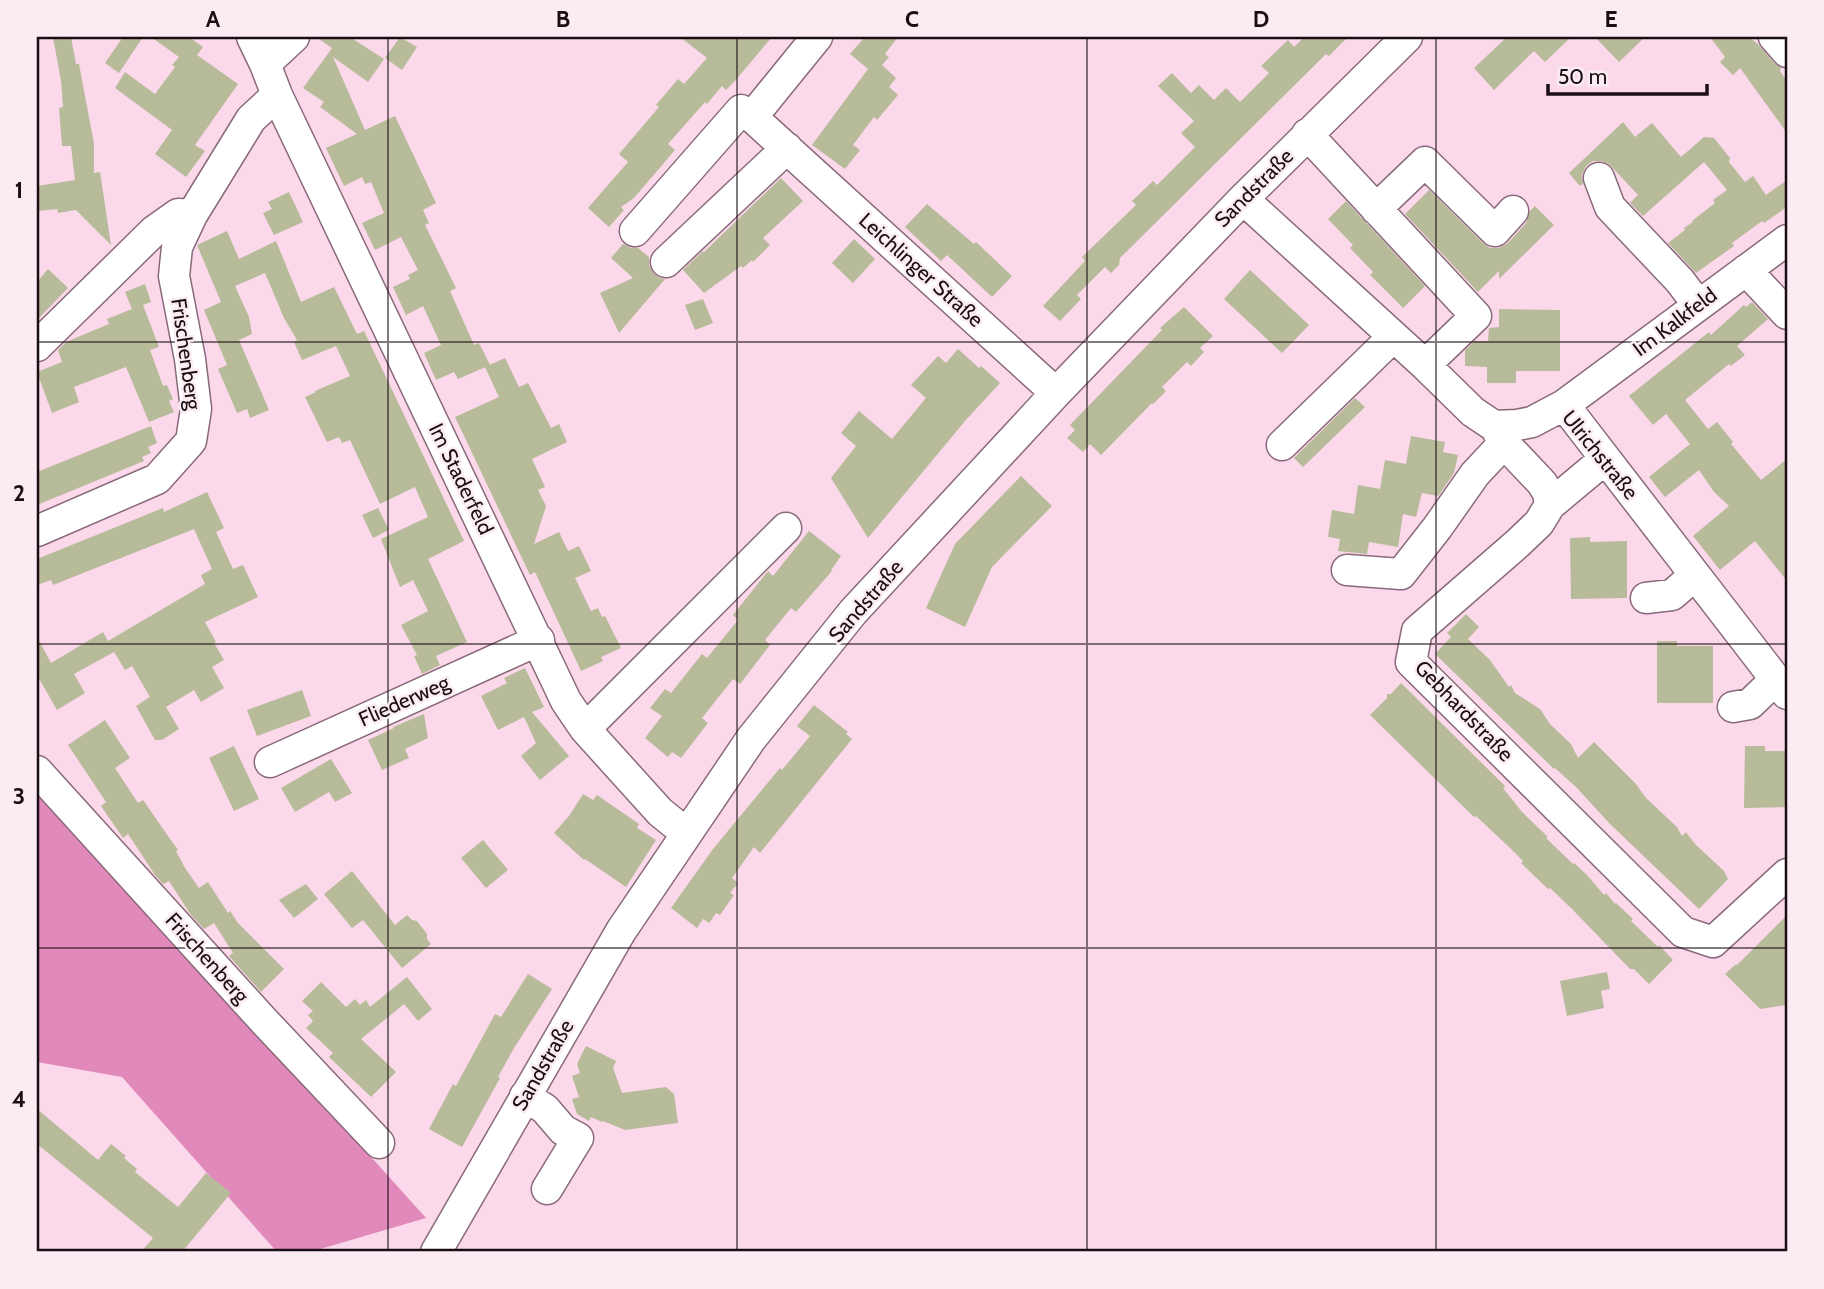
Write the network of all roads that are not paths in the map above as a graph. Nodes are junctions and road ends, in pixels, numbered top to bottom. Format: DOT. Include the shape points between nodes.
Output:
graph roads {
  1 [pos="252,37"];
  2 [pos="294,37"];
  3 [pos="817,37"];
  4 [pos="1407,37"];
  5 [pos="1774,37"];
  6 [pos="1787,52"];
  7 [pos="265,64"];
  8 [pos="277,96"];
  9 [pos="752,117"];
  10 [pos="1307,134"];
  11 [pos="787,148"];
  12 [pos="1599,178"];
  13 [pos="670,191"];
  14 [pos="1243,200"];
  15 [pos="1376,209"];
  16 [pos="1513,211"];
  17 [pos="192,215"];
  18 [pos="705,225"];
  19 [pos="635,231"];
  20 [pos="1787,240"];
  21 [pos="666,262"];
  22 [pos="1746,270"];
  23 [pos="1698,305"];
  24 [pos="1787,314"];
  25 [pos="1393,337"];
  26 [pos="37,346"];
  27 [pos="1424,365"];
  28 [pos="1056,393"];
  29 [pos="1564,405"];
  30 [pos="1499,435"];
  31 [pos="1282,445"];
  32 [pos="1605,459"];
  33 [pos="1550,505"];
  34 [pos="786,528"];
  35 [pos="37,531"];
  36 [pos="1347,570"];
  37 [pos="1695,575"];
  38 [pos="1646,598"];
  39 [pos="539,640"];
  40 [pos="1781,686"];
  41 [pos="1733,707"];
  42 [pos="585,729"];
  43 [pos="270,762"];
  44 [pos="37,771"];
  45 [pos="686,832"];
  46 [pos="1787,874"];
  47 [pos="525,1096"];
  48 [pos="379,1143"];
  49 [pos="547,1189"];
  50 [pos="436,1252"];
  1 -- 7 [label="street, Im Staderfeld"];
  2 -- 7 [label="street"];
  3 -- 9 [label="street"];
  4 -- 10 [label="street, Sandstraße"];
  5 -- 6 [label="street"];
  7 -- 8 [label="street, Im Staderfeld"];
  8 -- 17 [label="street, Frischenberg" via="251,119"];
  8 -- 39 [label="street, Im Staderfeld"];
  9 -- 11 [label="street, Leichlinger Straße"];
  9 -- 13 [label="street" via="741,110"];
  10 -- 14 [label="street, Sandstraße"];
  10 -- 15 [label="street"];
  11 -- 18 [label="street"];
  11 -- 28 [label="street, Leichlinger Straße"];
  12 -- 23 [label="street" via="1610,207"];
  13 -- 18 [label="street" via="685,218"];
  13 -- 19 [label="street"];
  14 -- 25 [label="street"];
  14 -- 28 [label="street, Sandstraße"];
  15 -- 16 [label="street" via="1425,162 1495,231"];
  15 -- 27 [label="street" via="1476,316"];
  17 -- 26 [label="street" via="178,214 154,231"];
  17 -- 35 [label="street, Frischenberg" via="177,247 174,276 196,409 191,441 157,480"];
  18 -- 21 [label="street"];
  20 -- 22 [label="street, Im Kalkfeld"];
  22 -- 23 [label="street, Im Kalkfeld"];
  22 -- 24 [label="street"];
  23 -- 29 [label="street, Im Kalkfeld"];
  25 -- 27 [label="street"];
  25 -- 31 [label="street"];
  27 -- 30 [label="street"];
  28 -- 45 [label="street, Sandstraße" via="853,612 751,739"];
  29 -- 30 [label="street, Ulrichstraße"];
  29 -- 32 [label="street, Ulrichstraße"];
  30 -- 33 [label="street" via="1542,483"];
  30 -- 36 [label="street" via="1401,573"];
  32 -- 33 [label="street"];
  32 -- 37 [label="street, Ulrichstraße"];
  33 -- 46 [label="street, Gebhardstraße" via="1539,523 1418,632 1411,662 1683,932 1713,942"];
  34 -- 42 [label="street"];
  37 -- 38 [label="street" via="1672,595"];
  37 -- 40 [label="street, Ulrichstraße"];
  39 -- 42 [label="street, Im Staderfeld" via="566,701"];
  39 -- 43 [label="street, Fliederweg"];
  40 -- 41 [label="street" via="1750,704"];
  42 -- 45 [label="street, Im Staderfeld" via="660,812"];
  44 -- 48 [label="street, Frischenberg"];
  45 -- 47 [label="street, Sandstraße" via="621,931"];
  47 -- 49 [label="street" via="578,1138"];
  47 -- 50 [label="street, Sandstraße"];
}
